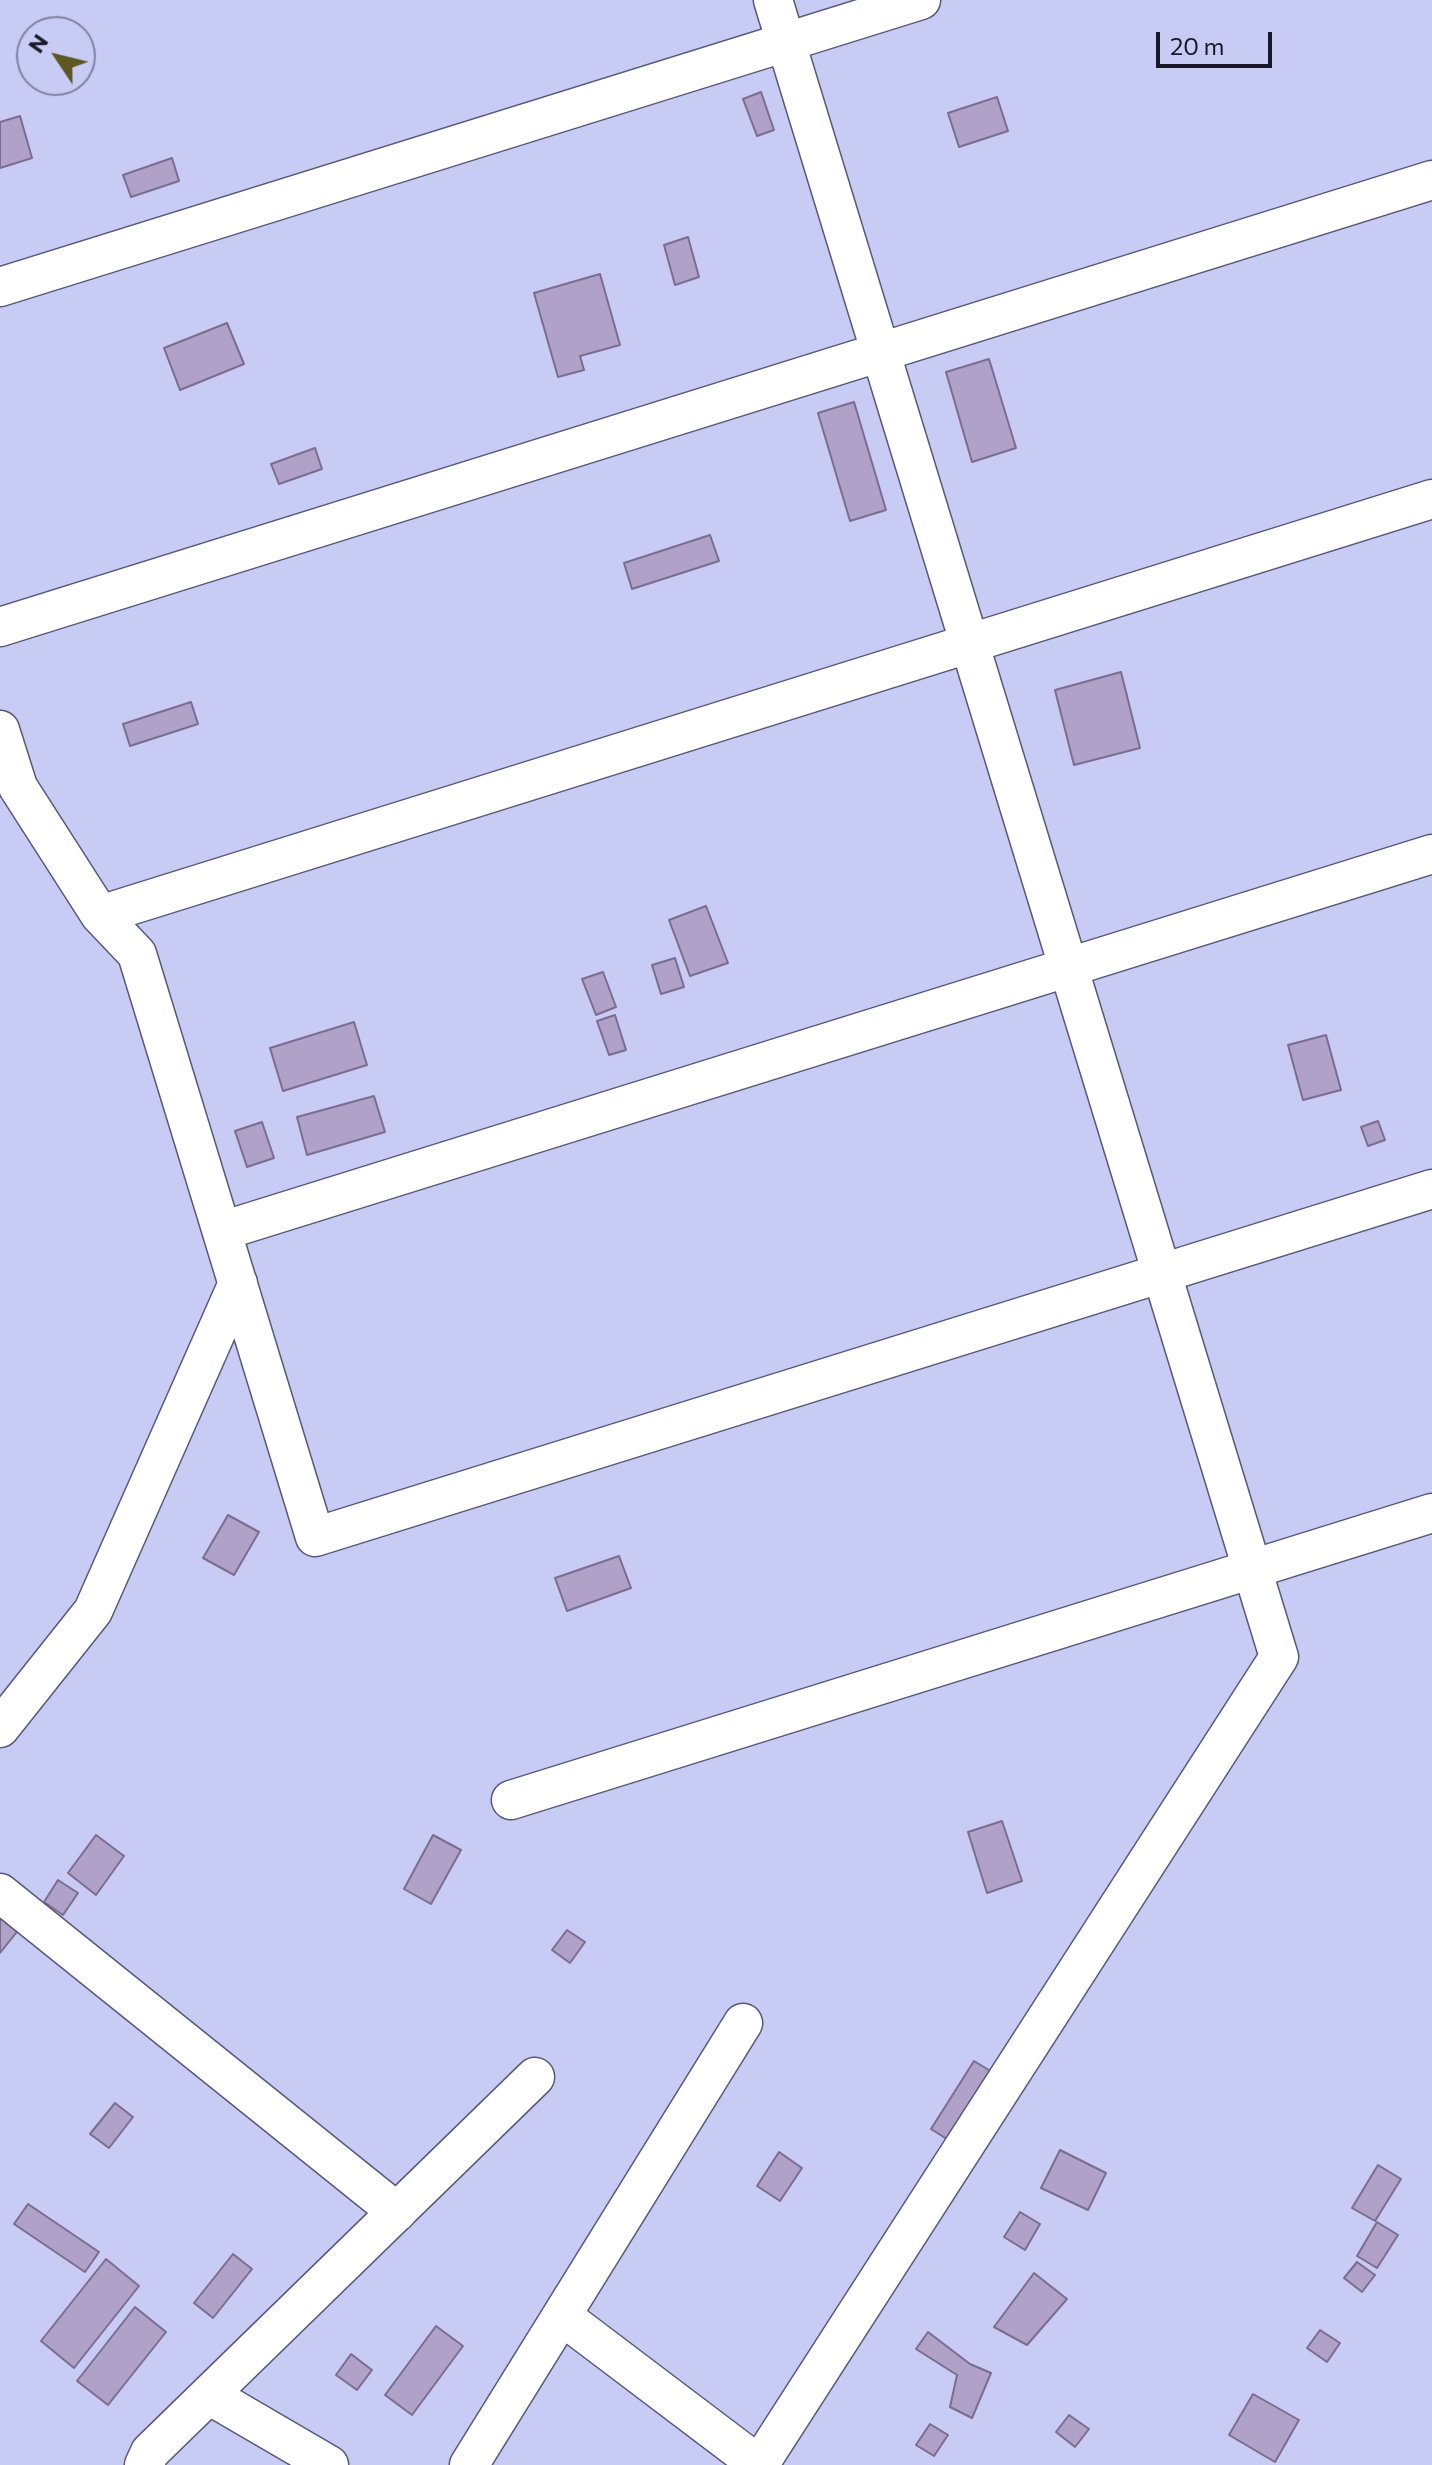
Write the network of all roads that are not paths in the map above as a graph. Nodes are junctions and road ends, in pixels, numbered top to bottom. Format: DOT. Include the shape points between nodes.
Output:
graph roads {
  1 [pos="773,0"];
  2 [pos="921,0"];
  3 [pos="786,42"];
  4 [pos="1432,180"];
  5 [pos="0,287"];
  6 [pos="881,352"];
  7 [pos="1432,499"];
  8 [pos="0,627"];
  9 [pos="970,644"];
  10 [pos="0,730"];
  11 [pos="1432,854"];
  12 [pos="100,915"];
  13 [pos="1069,967"];
  14 [pos="1432,1189"];
  15 [pos="222,1231"];
  16 [pos="1162,1273"];
  17 [pos="238,1283"];
  18 [pos="1432,1513"];
  19 [pos="1252,1569"];
  20 [pos="0,1728"];
  21 [pos="511,1800"];
  22 [pos="0,1893"];
  23 [pos="743,2023"];
  24 [pos="535,2077"];
  25 [pos="397,2212"];
  26 [pos="562,2316"];
  27 [pos="209,2395"];
  28 [pos="144,2465"];
  29 [pos="329,2465"];
  30 [pos="469,2465"];
  31 [pos="759,2465"];
  1 -- 3 [label="street"];
  2 -- 3 [label="street"];
  3 -- 5 [label="street"];
  3 -- 6 [label="street"];
  4 -- 6 [label="street"];
  6 -- 8 [label="street"];
  6 -- 9 [label="street"];
  7 -- 9 [label="street"];
  9 -- 12 [label="street"];
  9 -- 13 [label="street"];
  10 -- 12 [label="street" via="18,787"];
  11 -- 13 [label="street"];
  12 -- 15 [label="street" via="137,954"];
  13 -- 15 [label="street"];
  13 -- 16 [label="street"];
  14 -- 16 [label="street"];
  15 -- 17 [label="street"];
  16 -- 17 [label="street" via="315,1537"];
  16 -- 19 [label="street"];
  17 -- 20 [label="street" via="93,1611"];
  18 -- 19 [label="street"];
  19 -- 21 [label="street"];
  19 -- 31 [label="street" via="1279,1657"];
  22 -- 25 [label="street"];
  23 -- 26 [label="street"];
  24 -- 25 [label="street"];
  25 -- 27 [label="street"];
  26 -- 30 [label="street"];
  26 -- 31 [label="street"];
  27 -- 28 [label="street" via="150,2452"];
  27 -- 29 [label="street"];
}
